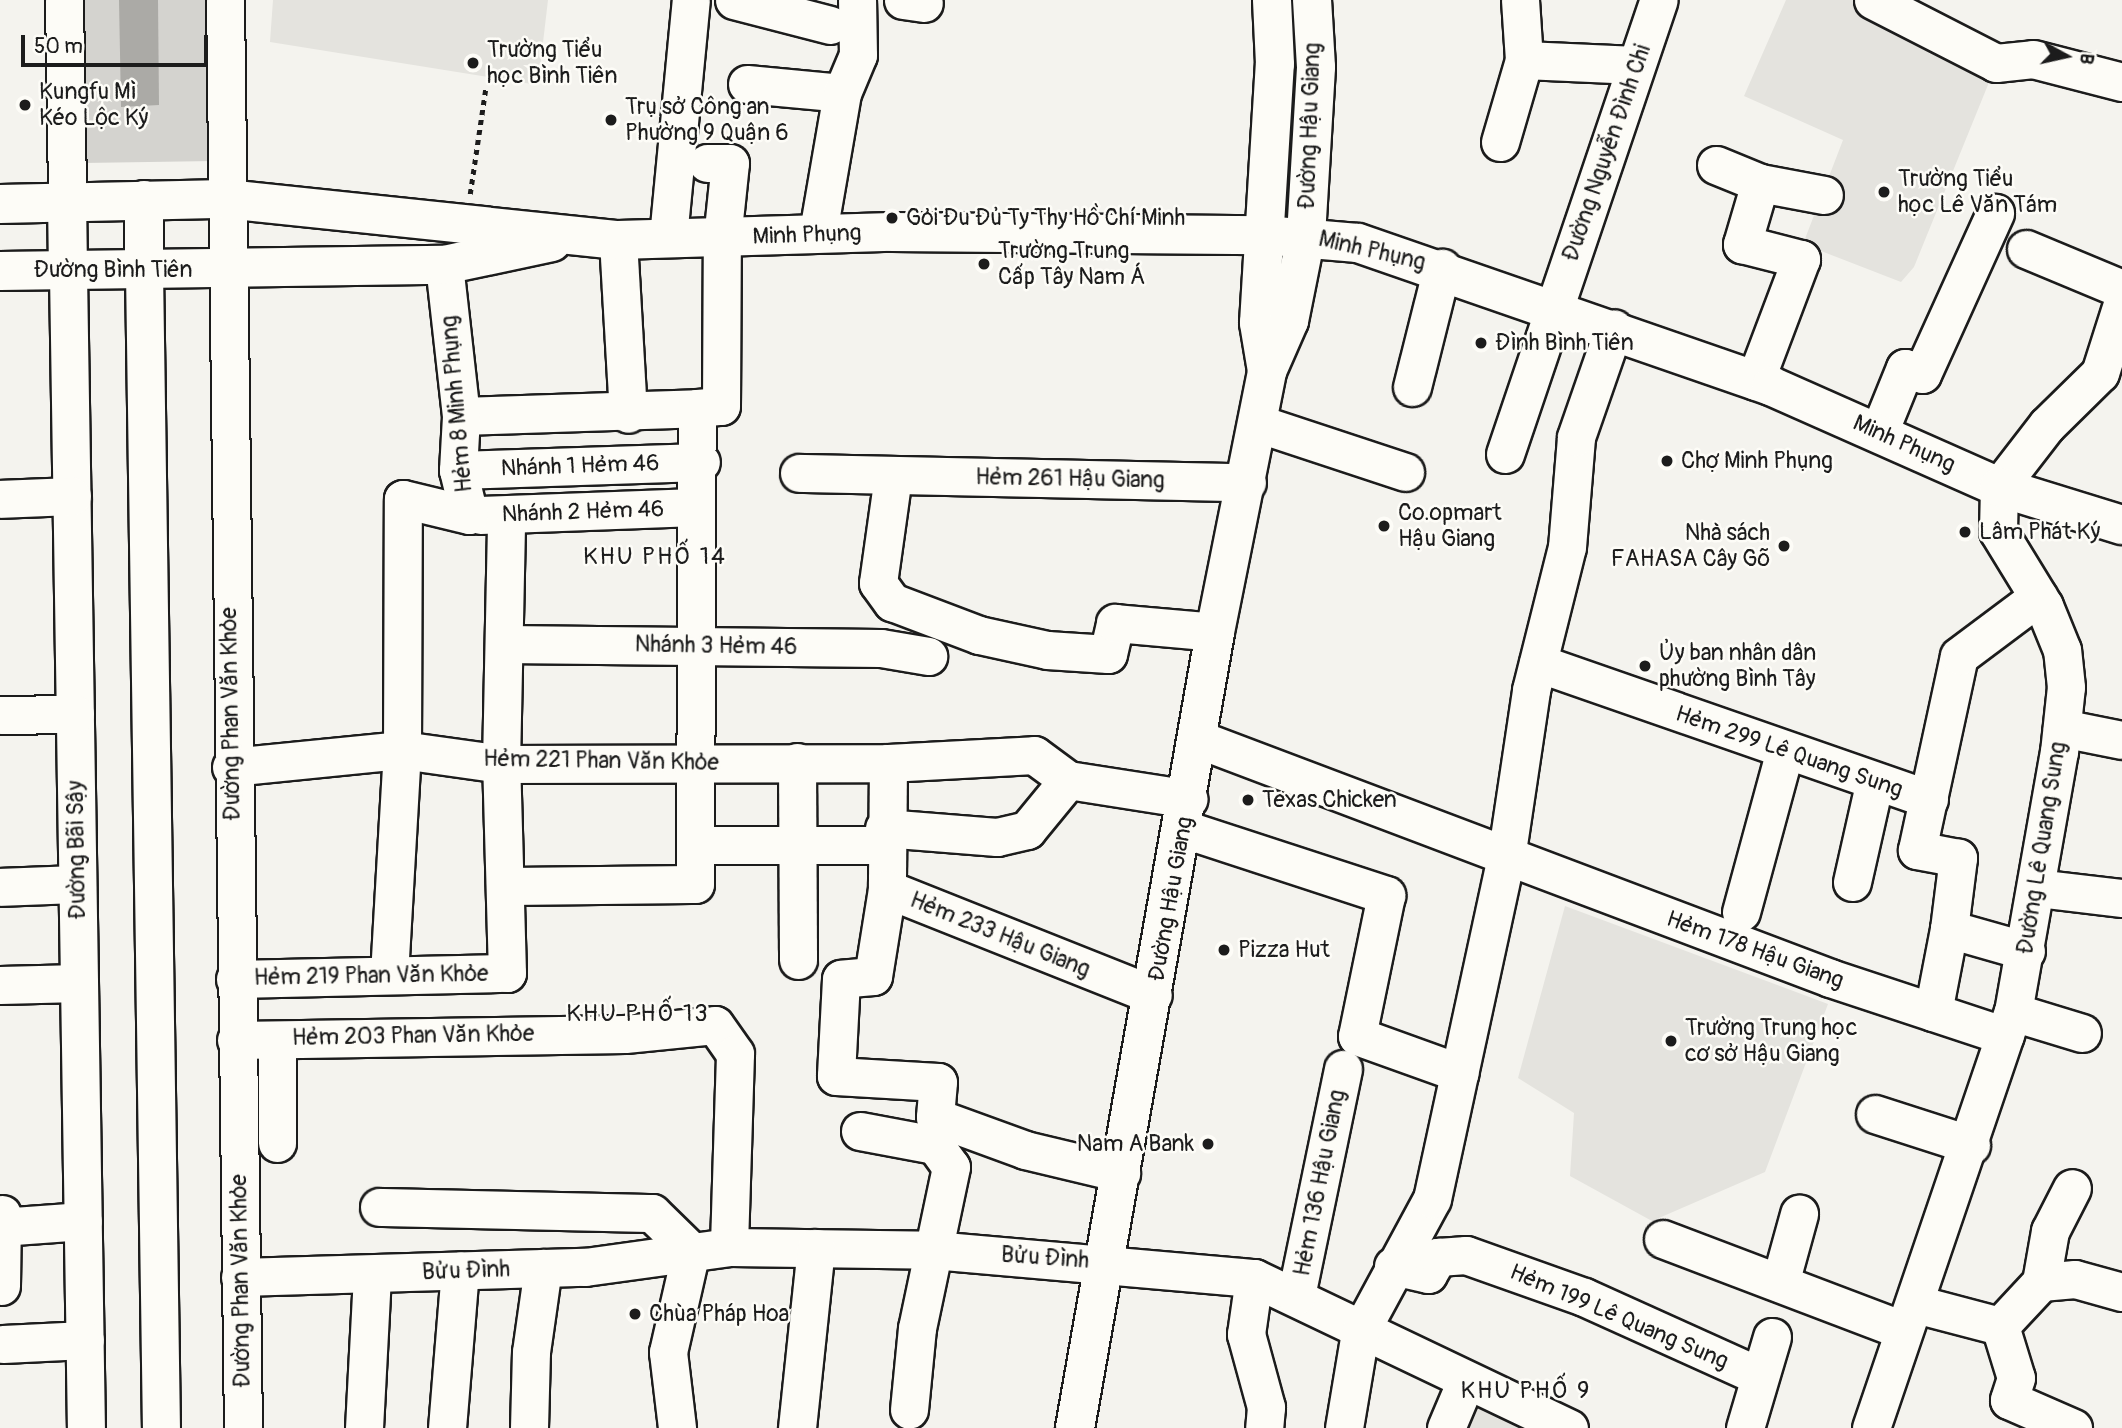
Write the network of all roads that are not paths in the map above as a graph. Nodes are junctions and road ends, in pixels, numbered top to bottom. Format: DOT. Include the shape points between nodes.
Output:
graph roads {
  1 [pos="64,0"];
  2 [pos="225,0"];
  3 [pos="691,0"];
  4 [pos="857,0"];
  5 [pos="1272,0"];
  6 [pos="1312,0"];
  7 [pos="1520,0"];
  8 [pos="1659,0"];
  9 [pos="1873,0"];
  10 [pos="739,1"];
  11 [pos="785,5"];
  12 [pos="830,25"];
  13 [pos="1524,60"];
  14 [pos="1636,65"];
  15 [pos="2122,82"];
  16 [pos="747,84"];
  17 [pos="842,93"];
  18 [pos="1500,142"];
  19 [pos="707,163"];
  20 [pos="1716,165"];
  21 [pos="1760,183"];
  22 [pos="1824,195"];
  23 [pos="67,199"];
  24 [pos="226,199"];
  25 [pos="144,200"];
  26 [pos="0,204"];
  27 [pos="1995,212"];
  28 [pos="818,232"];
  29 [pos="1264,235"];
  30 [pos="1306,236"];
  31 [pos="574,237"];
  32 [pos="668,237"];
  33 [pos="722,239"];
  34 [pos="618,240"];
  35 [pos="2026,249"];
  36 [pos="444,265"];
  37 [pos="1442,268"];
  38 [pos="226,269"];
  39 [pos="0,271"];
  40 [pos="144,271"];
  41 [pos="68,272"];
  42 [pos="2122,289"];
  43 [pos="2122,304"];
  44 [pos="1555,307"];
  45 [pos="1614,328"];
  46 [pos="1267,371"];
  47 [pos="1755,381"];
  48 [pos="1412,387"];
  49 [pos="697,408"];
  50 [pos="628,414"];
  51 [pos="461,416"];
  52 [pos="1257,423"];
  53 [pos="1879,432"];
  54 [pos="1505,454"];
  55 [pos="701,462"];
  56 [pos="458,470"];
  57 [pos="799,472"];
  58 [pos="1405,472"];
  59 [pos="893,476"];
  60 [pos="1247,482"];
  61 [pos="1999,486"];
  62 [pos="72,496"];
  63 [pos="0,499"];
  64 [pos="696,507"];
  65 [pos="469,515"];
  66 [pos="506,515"];
  67 [pos="2122,525"];
  68 [pos="2038,597"];
  69 [pos="1215,632"];
  70 [pos="504,644"];
  71 [pos="694,646"];
  72 [pos="928,656"];
  73 [pos="1959,656"];
  74 [pos="1538,663"];
  75 [pos="1926,706"];
  76 [pos="75,714"];
  77 [pos="0,715"];
  78 [pos="2062,728"];
  79 [pos="1198,739"];
  80 [pos="2122,740"];
  81 [pos="402,750"];
  82 [pos="1784,754"];
  83 [pos="693,762"];
  84 [pos="797,762"];
  85 [pos="888,762"];
  86 [pos="501,764"];
  87 [pos="232,767"];
  88 [pos="1068,780"];
  89 [pos="1874,784"];
  90 [pos="1928,799"];
  91 [pos="1186,814"];
  92 [pos="883,836"];
  93 [pos="699,845"];
  94 [pos="797,845"];
  95 [pos="1506,858"];
  96 [pos="1852,882"];
  97 [pos="78,884"];
  98 [pos="505,886"];
  99 [pos="0,887"];
  100 [pos="2037,888"];
  101 [pos="887,889"];
  102 [pos="2122,898"];
  103 [pos="1741,912"];
  104 [pos="1950,929"];
  105 [pos="2026,951"];
  106 [pos="798,960"];
  107 [pos="390,975"];
  108 [pos="235,979"];
  109 [pos="79,983"];
  110 [pos="0,985"];
  111 [pos="1153,995"];
  112 [pos="1933,1012"];
  113 [pos="2009,1024"];
  114 [pos="2082,1033"];
  115 [pos="277,1040"];
  116 [pos="236,1041"];
  117 [pos="1343,1069"];
  118 [pos="1460,1073"];
  119 [pos="1875,1114"];
  120 [pos="860,1131"];
  121 [pos="277,1143"];
  122 [pos="1971,1144"];
  123 [pos="1121,1174"];
  124 [pos="2071,1188"];
  125 [pos="379,1206"];
  126 [pos="1799,1214"];
  127 [pos="83,1221"];
  128 [pos="2,1222"];
  129 [pos="1663,1239"];
  130 [pos="729,1247"];
  131 [pos="816,1248"];
  132 [pos="933,1250"];
  133 [pos="691,1251"];
  134 [pos="1105,1262"];
  135 [pos="1393,1266"];
  136 [pos="543,1268"];
  137 [pos="460,1271"];
  138 [pos="372,1274"];
  139 [pos="240,1276"];
  140 [pos="1254,1278"];
  141 [pos="2041,1282"];
  142 [pos="1780,1283"];
  143 [pos="1,1286"];
  144 [pos="2122,1292"];
  145 [pos="1296,1296"];
  146 [pos="1910,1317"];
  147 [pos="2000,1326"];
  148 [pos="1360,1332"];
  149 [pos="1772,1337"];
  150 [pos="85,1340"];
  151 [pos="3,1344"];
  152 [pos="1759,1376"];
  153 [pos="1465,1382"];
  154 [pos="909,1410"];
  155 [pos="1265,1417"];
  156 [pos="80,1426"];
  157 [pos="161,1428"];
  158 [pos="243,1428"];
  159 [pos="365,1428"];
  160 [pos="447,1428"];
  161 [pos="529,1428"];
  162 [pos="677,1428"];
  163 [pos="797,1428"];
  164 [pos="1075,1428"];
  165 [pos="1344,1428"];
  166 [pos="1446,1428"];
  167 [pos="1569,1428"];
  168 [pos="1745,1428"];
  169 [pos="1871,1428"];
  170 [pos="2073,1428"];
  1 -- 23 [label="street"];
  2 -- 24 [label="street, Đường Phan Văn Khỏe"];
  3 -- 32 [label="street"];
  4 -- 17 [label="street" via="858,55"];
  5 -- 29 [label="main road, Đường Hậu Giang" via="1275,64"];
  6 -- 30 [label="main road, Đường Hậu Giang" via="1316,67"];
  7 -- 13 [label="street"];
  8 -- 14 [label="street, Đường Nguyễn Đình Chi"];
  9 -- 15 [label="street" via="1996,64 2032,59"];
  10 -- 11 [label="street"];
  11 -- 12 [label="street"];
  13 -- 14 [label="street"];
  13 -- 18 [label="street"];
  14 -- 44 [label="street, Đường Nguyễn Đình Chi"];
  16 -- 17 [label="street"];
  17 -- 28 [label="street"];
  19 -- 33 [label="street" via="730,163"];
  20 -- 21 [label="street"];
  21 -- 22 [label="street"];
  21 -- 47 [label="street" via="1742,244 1801,259"];
  23 -- 25 [label="main road"];
  23 -- 26 [label="main road"];
  23 -- 41 [label="main road"];
  24 -- 25 [label="main road"];
  24 -- 31 [label="main road, Minh Phụng" via="467,220"];
  24 -- 38 [label="street, Đường Phan Văn Khỏe"];
  25 -- 40 [label="main road"];
  27 -- 53 [label="street" via="1922,374 1905,368"];
  28 -- 29 [label="main road, Minh Phụng"];
  28 -- 33 [label="main road, Minh Phụng"];
  29 -- 30 [label="main road, Minh Phụng"];
  29 -- 46 [label="main road, Đường Hậu Giang" via="1259,323"];
  30 -- 37 [label="main road, Minh Phụng" via="1358,243"];
  30 -- 46 [label="main road, Đường Hậu Giang" via="1289,321"];
  31 -- 34 [label="main road, Minh Phụng"];
  31 -- 36 [label="main road, Minh Phụng"];
  32 -- 33 [label="main road, Minh Phụng"];
  32 -- 34 [label="main road, Minh Phụng"];
  33 -- 49 [label="street" via="721,406"];
  34 -- 50 [label="street"];
  35 -- 42 [label="street"];
  36 -- 38 [label="main road, Minh Phụng"];
  36 -- 51 [label="street, Hẻm 8 Minh Phụng"];
  37 -- 44 [label="main road, Minh Phụng"];
  37 -- 48 [label="street"];
  38 -- 40 [label="main road, Đường Bình Tiên"];
  38 -- 87 [label="street, Đường Phan Văn Khỏe"];
  39 -- 41 [label="main road, Đường Bình Tiên"];
  40 -- 41 [label="main road, Đường Bình Tiên"];
  40 -- 157 [label="street"];
  41 -- 62 [label="street, Đường Bãi Sậy"];
  43 -- 61 [label="street" via="2100,373 2047,425"];
  44 -- 45 [label="main road, Minh Phụng"];
  44 -- 54 [label="street, Đường Nguyễn Đình Chi"];
  45 -- 47 [label="main road, Minh Phụng"];
  45 -- 74 [label="street" via="1576,436 1567,547"];
  46 -- 52 [label="main road, Đường Hậu Giang"];
  47 -- 53 [label="main road, Minh Phụng"];
  49 -- 50 [label="street"];
  49 -- 55 [label="street"];
  50 -- 51 [label="street"];
  51 -- 56 [label="street, Hẻm 8 Minh Phụng"];
  52 -- 58 [label="street"];
  52 -- 60 [label="main road, Đường Hậu Giang"];
  53 -- 61 [label="main road, Minh Phụng"];
  55 -- 56 [label="street, Nhánh 1 Hẻm 46"];
  55 -- 64 [label="street"];
  56 -- 65 [label="street, Hẻm 8 Minh Phụng"];
  57 -- 59 [label="street, Hẻm 261 Hậu Giang"];
  59 -- 60 [label="street, Hẻm 261 Hậu Giang"];
  59 -- 69 [label="street" via="878,583 892,602 979,635 1048,650 1108,654 1115,623"];
  60 -- 69 [label="main road, Đường Hậu Giang"];
  61 -- 67 [label="main road, Minh Phụng"];
  61 -- 68 [label="street, Đường Lê Quang Sung" via="1997,531"];
  62 -- 63 [label="street"];
  62 -- 76 [label="street, Đường Bãi Sậy"];
  64 -- 66 [label="street, Nhánh 2 Hẻm 46"];
  64 -- 71 [label="street"];
  65 -- 66 [label="street, Nhánh 2 Hẻm 46"];
  65 -- 81 [label="street, Hẻm 8 Minh Phụng" via="403,499"];
  66 -- 70 [label="street"];
  68 -- 73 [label="street"];
  68 -- 78 [label="street, Đường Lê Quang Sung" via="2066,667"];
  69 -- 79 [label="main road, Đường Hậu Giang"];
  70 -- 71 [label="street, Nhánh 3 Hẻm 46"];
  70 -- 86 [label="street"];
  71 -- 72 [label="street, Nhánh 3 Hẻm 46" via="881,648"];
  71 -- 83 [label="street"];
  73 -- 75 [label="street" via="1934,673"];
  73 -- 90 [label="street, Hẻm 299 Lê Quang Sung"];
  74 -- 82 [label="street, Hẻm 299 Lê Quang Sung"];
  74 -- 95 [label="street"];
  76 -- 77 [label="street"];
  76 -- 97 [label="street, Đường Bãi Sậy"];
  78 -- 80 [label="street"];
  78 -- 100 [label="street, Đường Lê Quang Sung"];
  79 -- 91 [label="main road, Đường Hậu Giang"];
  79 -- 95 [label="street, Hẻm 178 Hậu Giang"];
  81 -- 86 [label="street, Hẻm 221 Phan Văn Khỏe"];
  81 -- 87 [label="street, Hẻm 221 Phan Văn Khỏe"];
  81 -- 107 [label="street"];
  82 -- 89 [label="street, Hẻm 299 Lê Quang Sung"];
  82 -- 103 [label="street"];
  83 -- 84 [label="street, Hẻm 221 Phan Văn Khỏe"];
  83 -- 86 [label="street, Hẻm 221 Phan Văn Khỏe"];
  83 -- 93 [label="street"];
  84 -- 85 [label="street, Hẻm 221 Phan Văn Khỏe"];
  84 -- 94 [label="street"];
  85 -- 88 [label="street, Hẻm 221 Phan Văn Khỏe" via="1034,755"];
  85 -- 92 [label="street, Hẻm 233 Hậu Giang"];
  86 -- 98 [label="street"];
  87 -- 108 [label="street, Đường Phan Văn Khỏe"];
  88 -- 91 [label="street"];
  88 -- 92 [label="street" via="1027,830 997,837"];
  89 -- 90 [label="street, Hẻm 299 Lê Quang Sung"];
  89 -- 96 [label="street"];
  90 -- 104 [label="street" via="1917,850 1958,858"];
  91 -- 111 [label="main road, Đường Hậu Giang"];
  91 -- 118 [label="street" via="1386,895 1357,1036"];
  92 -- 94 [label="street"];
  92 -- 101 [label="street, Hẻm 233 Hậu Giang"];
  93 -- 94 [label="street"];
  93 -- 98 [label="street" via="695,884"];
  94 -- 106 [label="street"];
  95 -- 112 [label="street, Hẻm 178 Hậu Giang"];
  95 -- 118 [label="street"];
  97 -- 99 [label="street"];
  97 -- 109 [label="street, Đường Bãi Sậy"];
  98 -- 107 [label="street, Hẻm 219 Phan Văn Khỏe" via="508,973"];
  100 -- 102 [label="street"];
  100 -- 105 [label="street, Đường Lê Quang Sung"];
  101 -- 111 [label="street, Hẻm 233 Hậu Giang"];
  101 -- 123 [label="street" via="873,976 841,979 836,1076 938,1082 935,1117 1025,1150"];
  104 -- 105 [label="street"];
  104 -- 112 [label="street"];
  105 -- 113 [label="street, Đường Lê Quang Sung"];
  107 -- 108 [label="street, Hẻm 219 Phan Văn Khỏe"];
  108 -- 116 [label="street, Đường Phan Văn Khỏe"];
  109 -- 110 [label="street"];
  109 -- 127 [label="street, Đường Bãi Sậy"];
  111 -- 123 [label="main road, Đường Hậu Giang"];
  112 -- 113 [label="street, Hẻm 178 Hậu Giang"];
  113 -- 114 [label="street, Hẻm 178 Hậu Giang"];
  113 -- 122 [label="street, Đường Lê Quang Sung"];
  115 -- 116 [label="street, Hẻm 203 Phan Văn Khỏe"];
  115 -- 121 [label="street"];
  115 -- 130 [label="street, Hẻm 203 Phan Văn Khỏe" via="625,1034 715,1025 734,1054"];
  116 -- 139 [label="street, Đường Phan Văn Khỏe"];
  117 -- 145 [label="street, Hẻm 136 Hậu Giang"];
  118 -- 135 [label="street" via="1432,1199"];
  119 -- 122 [label="street"];
  120 -- 132 [label="street" via="935,1145 951,1167"];
  122 -- 146 [label="street, Đường Lê Quang Sung"];
  123 -- 134 [label="main road, Đường Hậu Giang"];
  124 -- 141 [label="street" via="2050,1231"];
  125 -- 133 [label="street" via="652,1213"];
  126 -- 142 [label="street"];
  127 -- 128 [label="street"];
  127 -- 150 [label="street, Đường Bãi Sậy"];
  128 -- 143 [label="street"];
  129 -- 142 [label="street"];
  130 -- 131 [label="street, Bửu Đình"];
  130 -- 133 [label="street, Bửu Đình"];
  131 -- 132 [label="street, Bửu Đình"];
  131 -- 163 [label="street"];
  132 -- 134 [label="street, Bửu Đình"];
  132 -- 154 [label="street"];
  133 -- 136 [label="street, Bửu Đình"];
  133 -- 162 [label="street" via="668,1352"];
  134 -- 140 [label="street, Hẻm 136 Hậu Giang"];
  134 -- 164 [label="main road, Đường Hậu Giang"];
  135 -- 148 [label="street"];
  135 -- 152 [label="street, Hẻm 199 Lê Quang Sung" via="1428,1273 1438,1257 1466,1255 1584,1297"];
  136 -- 137 [label="street, Bửu Đình"];
  136 -- 161 [label="street" via="531,1352"];
  137 -- 138 [label="street, Bửu Đình"];
  137 -- 160 [label="street"];
  138 -- 139 [label="street, Bửu Đình"];
  138 -- 159 [label="street"];
  139 -- 158 [label="street, Đường Phan Văn Khỏe"];
  140 -- 145 [label="street, Hẻm 136 Hậu Giang"];
  140 -- 155 [label="street" via="1246,1334"];
  141 -- 144 [label="street" via="2075,1279"];
  141 -- 147 [label="street"];
  142 -- 146 [label="street"];
  145 -- 148 [label="street, Hẻm 136 Hậu Giang"];
  146 -- 147 [label="street"];
  146 -- 169 [label="street, Đường Lê Quang Sung"];
  147 -- 170 [label="street" via="2016,1378 2009,1401"];
  148 -- 153 [label="street, Hẻm 136 Hậu Giang"];
  148 -- 165 [label="street"];
  149 -- 152 [label="street"];
  150 -- 151 [label="street"];
  150 -- 156 [label="street, Đường Bãi Sậy"];
  152 -- 168 [label="street"];
  153 -- 166 [label="street"];
  153 -- 167 [label="street"];
}
